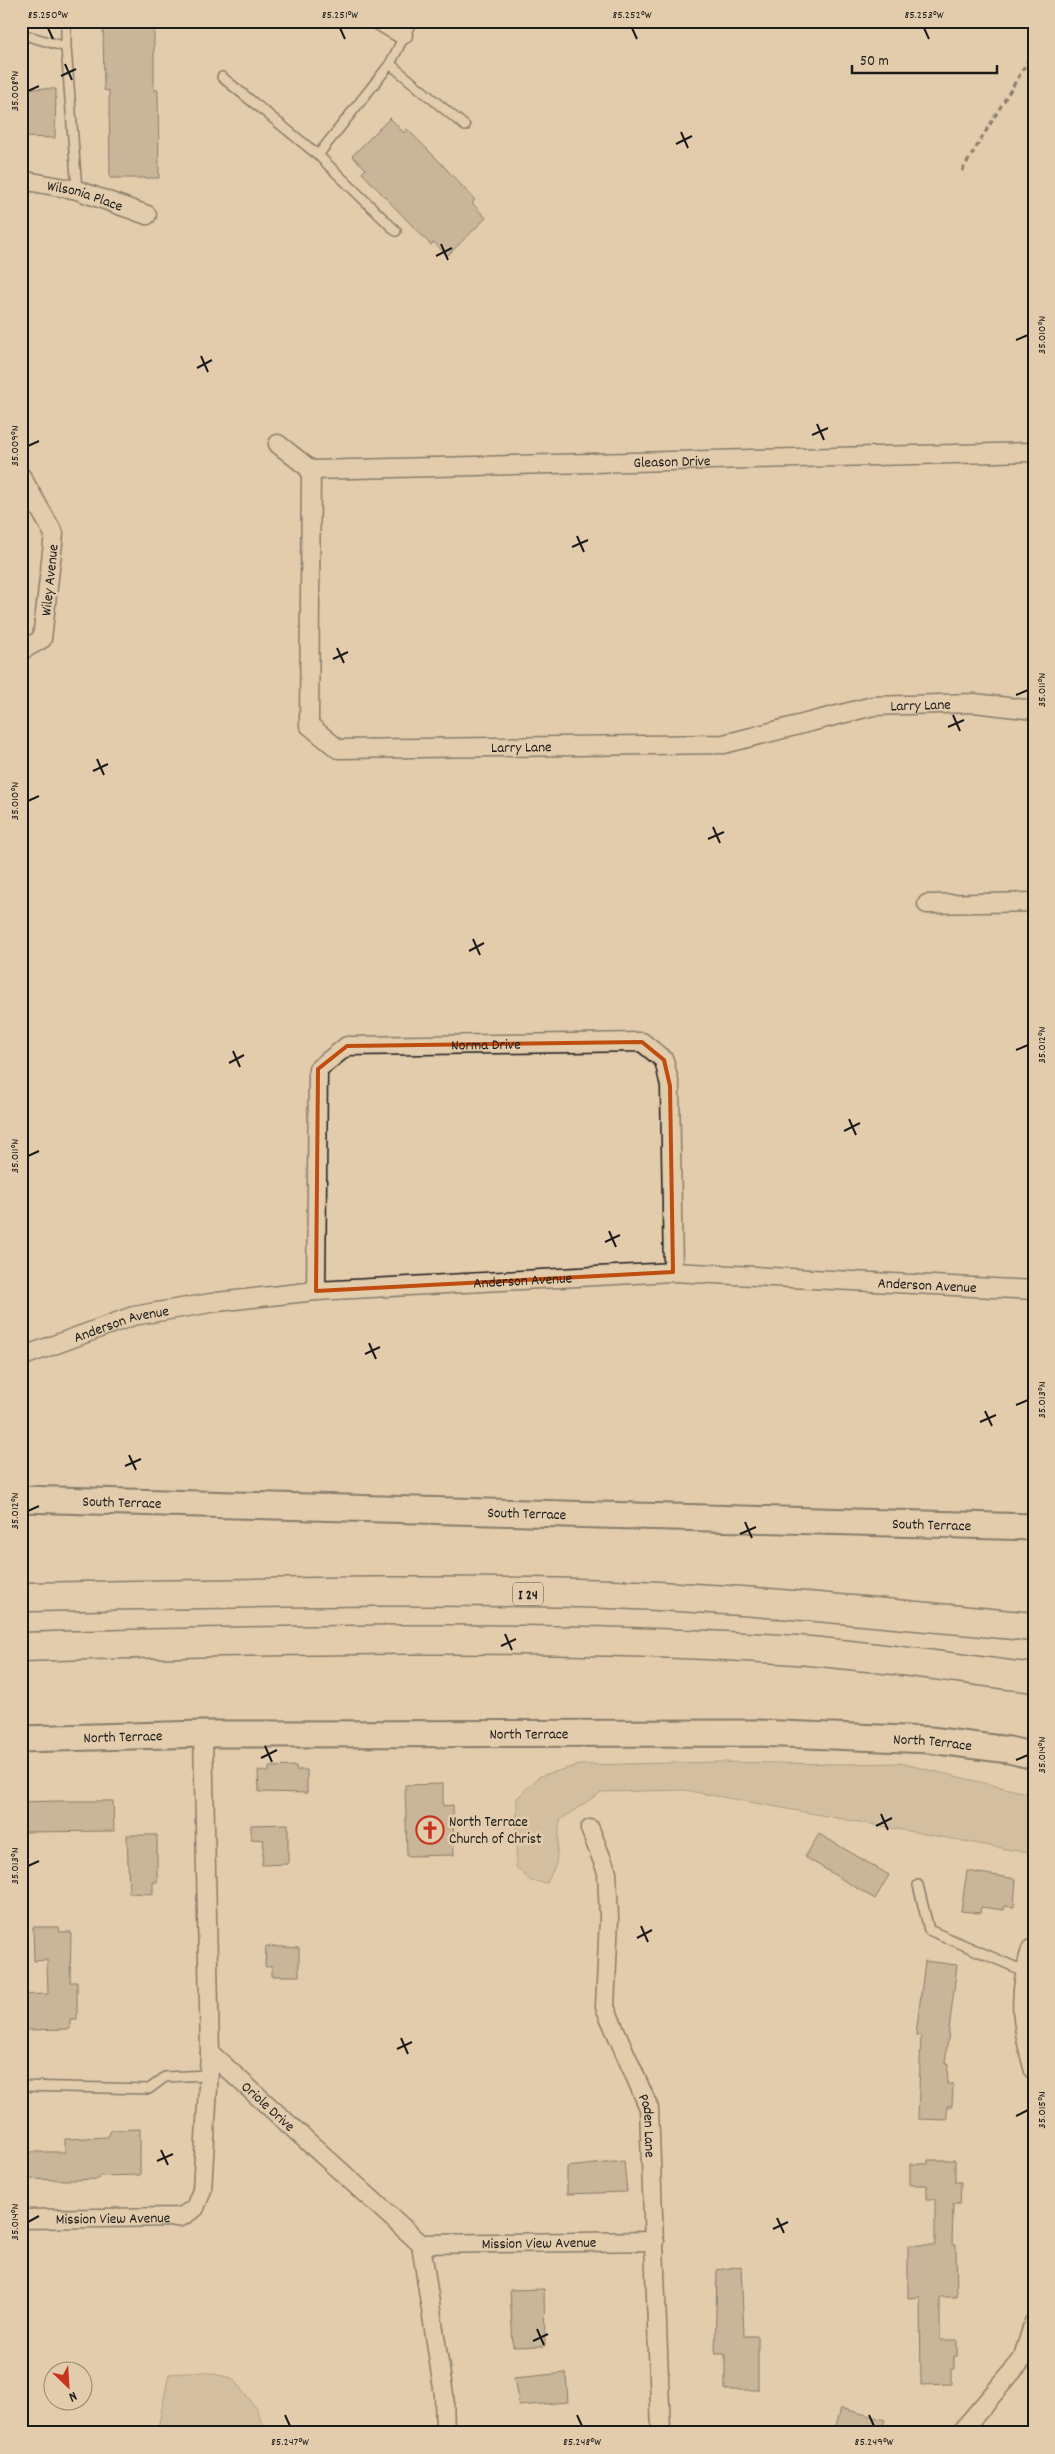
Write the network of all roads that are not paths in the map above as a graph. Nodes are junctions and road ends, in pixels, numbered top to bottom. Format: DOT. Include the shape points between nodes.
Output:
graph roads {
  1 [pos="66,21"];
  2 [pos="379,21"];
  3 [pos="408,28"];
  4 [pos="21,34"];
  5 [pos="66,47"];
  6 [pos="390,64"];
  7 [pos="222,77"];
  8 [pos="465,126"];
  9 [pos="318,155"];
  10 [pos="21,180"];
  11 [pos="77,190"];
  12 [pos="147,215"];
  13 [pos="396,231"];
  14 [pos="278,444"];
  15 [pos="1034,452"];
  16 [pos="311,470"];
  17 [pos="21,476"];
  18 [pos="21,651"];
  19 [pos="1034,710"];
  20 [pos="1034,902"];
  21 [pos="926,904"];
  22 [pos="673,1272"];
  23 [pos="1034,1290"];
  24 [pos="316,1291"];
  25 [pos="21,1358"];
  26 [pos="21,1499"];
  27 [pos="1034,1527"];
  28 [pos="21,1597"];
  29 [pos="1034,1627"];
  30 [pos="21,1647"];
  31 [pos="1034,1678"];
  32 [pos="203,1734"];
  33 [pos="21,1739"];
  34 [pos="1034,1756"];
  35 [pos="590,1829"];
  36 [pos="918,1885"];
  37 [pos="1031,1949"];
  38 [pos="1024,1971"];
  39 [pos="210,2053"];
  40 [pos="1034,2071"];
  41 [pos="208,2075"];
  42 [pos="21,2086"];
  43 [pos="21,2219"];
  44 [pos="656,2241"];
  45 [pos="421,2244"];
  46 [pos="1034,2322"];
  47 [pos="445,2433"];
  48 [pos="661,2433"];
  49 [pos="960,2433"];
  1 -- 5 [label="lane"];
  2 -- 3 [label="street"];
  3 -- 6 [label="lane"];
  4 -- 5 [label="lane"];
  5 -- 11 [label="lane"];
  6 -- 8 [label="lane"];
  6 -- 9 [label="lane"];
  7 -- 9 [label="lane"];
  9 -- 13 [label="lane"];
  10 -- 11 [label="street, Wilsonia Place"];
  11 -- 12 [label="street, Wilsonia Place"];
  14 -- 16 [label="street"];
  15 -- 16 [label="street, Gleason Drive"];
  16 -- 19 [label="street, Larry Lane" via="309,725 338,749 724,744 873,706 974,703"];
  17 -- 18 [label="street, Wiley Avenue" via="54,534 42,639"];
  20 -- 21 [label="street"];
  22 -- 23 [label="street, Anderson Avenue"];
  22 -- 24 [label="street, Anderson Avenue"];
  22 -- 24 [label="street, Norma Drive" via="670,1086 664,1060 642,1042 347,1046 318,1069"];
  24 -- 25 [label="street, Anderson Avenue" via="133,1316"];
  26 -- 27 [label="street, South Terrace"];
  28 -- 29 [label="highway, I 24" via="348,1592 612,1594 825,1607"];
  30 -- 31 [label="highway" via="357,1638 605,1641 798,1650"];
  32 -- 33 [label="street, North Terrace"];
  32 -- 34 [label="street, North Terrace" via="757,1733 930,1740"];
  32 -- 39 [label="street"];
  35 -- 44 [label="street, Paden Lane" via="607,1872 606,2007 649,2108"];
  36 -- 38 [label="lane" via="929,1930"];
  37 -- 38 [label="street"];
  38 -- 40 [label="street" via="1023,2032"];
  39 -- 41 [label="street, Mission View Avenue"];
  39 -- 45 [label="street, Oriole Drive"];
  41 -- 42 [label="lane" via="165,2077 150,2089"];
  41 -- 43 [label="street, Mission View Avenue" via="202,2190 195,2208 181,2217"];
  44 -- 45 [label="street, Mission View Avenue"];
  44 -- 48 [label="street, Paden Lane"];
  45 -- 47 [label="street" via="444,2394"];
  46 -- 49 [label="street" via="1022,2360"];
}
